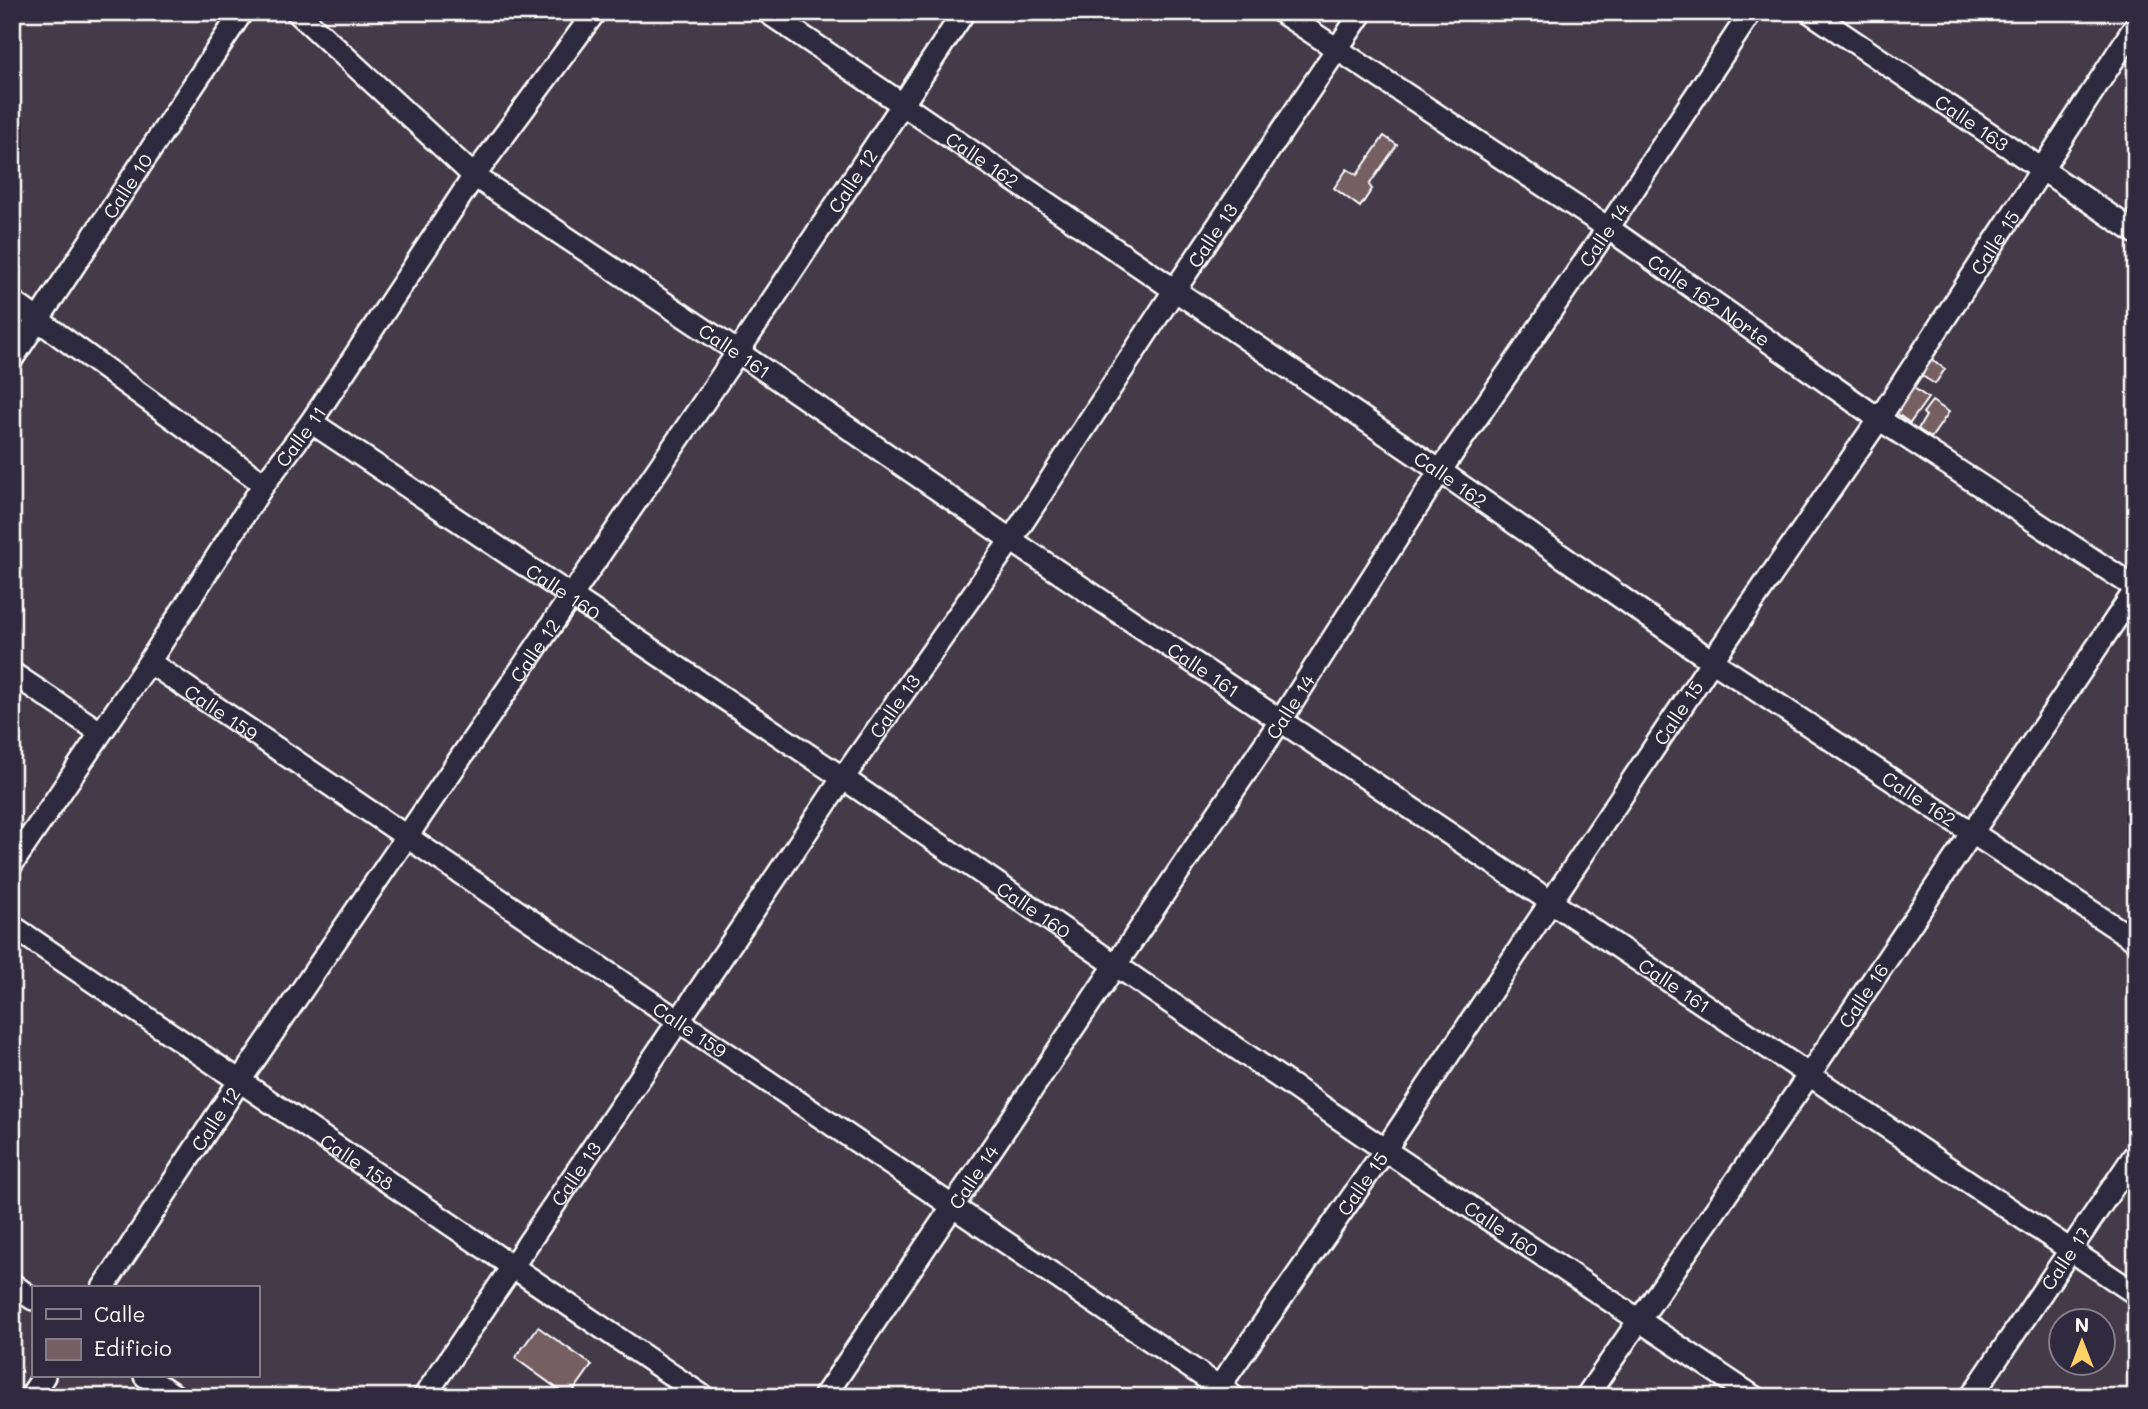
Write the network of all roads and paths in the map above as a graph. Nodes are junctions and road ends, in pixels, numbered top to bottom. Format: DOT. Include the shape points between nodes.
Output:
graph roads {
  1 [pos="242,12"];
  2 [pos="297,12"];
  3 [pos="595,12"];
  4 [pos="767,12"];
  5 [pos="964,12"];
  6 [pos="1281,12"];
  7 [pos="1362,12"];
  8 [pos="1751,12"];
  9 [pos="1810,12"];
  10 [pos="2136,25"];
  11 [pos="1337,50"];
  12 [pos="903,104"];
  13 [pos="2042,170"];
  14 [pos="474,176"];
  15 [pos="1608,228"];
  16 [pos="2136,233"];
  17 [pos="1174,291"];
  18 [pos="12,301"];
  19 [pos="39,320"];
  20 [pos="738,352"];
  21 [pos="12,359"];
  22 [pos="1879,419"];
  23 [pos="311,422"];
  24 [pos="1440,471"];
  25 [pos="264,484"];
  26 [pos="1011,540"];
  27 [pos="2136,588"];
  28 [pos="570,596"];
  29 [pos="1712,661"];
  30 [pos="149,662"];
  31 [pos="12,673"];
  32 [pos="1280,720"];
  33 [pos="100,732"];
  34 [pos="843,778"];
  35 [pos="1972,833"];
  36 [pos="405,838"];
  37 [pos="12,864"];
  38 [pos="1551,901"];
  39 [pos="12,926"];
  40 [pos="2136,942"];
  41 [pos="1118,964"];
  42 [pos="680,1021"];
  43 [pos="1809,1075"];
  44 [pos="239,1082"];
  45 [pos="1385,1150"];
  46 [pos="2136,1153"];
  47 [pos="954,1206"];
  48 [pos="2071,1251"];
  49 [pos="511,1267"];
  50 [pos="12,1284"];
  51 [pos="104,1286"];
  52 [pos="2136,1294"];
  53 [pos="32,1298"];
  54 [pos="1639,1319"];
  55 [pos="43,1378"];
  56 [pos="148,1378"];
  57 [pos="1222,1393"];
  58 [pos="30,1397"];
  59 [pos="177,1397"];
  60 [pos="424,1397"];
  61 [pos="704,1397"];
  62 [pos="824,1397"];
  63 [pos="1587,1397"];
  64 [pos="1754,1397"];
  65 [pos="1971,1397"];
  1 -- 19 [label="street, Calle 10"];
  2 -- 14 [label="street, Calle 161"];
  3 -- 14 [label="street, Calle 11"];
  4 -- 12 [label="street, Calle 162"];
  5 -- 12 [label="street, Calle 12"];
  6 -- 11 [label="street, Calle 162 Norte"];
  7 -- 11 [label="street, Calle 13"];
  8 -- 15 [label="street, Calle 14"];
  9 -- 13 [label="street, Calle 163"];
  10 -- 13 [label="street, Calle 15"];
  11 -- 15 [label="street, Calle 162 Norte"];
  11 -- 17 [label="street, Calle 13"];
  12 -- 17 [label="street, Calle 162"];
  12 -- 20 [label="street, Calle 12"];
  13 -- 16 [label="street, Calle 163"];
  13 -- 22 [label="street, Calle 15"];
  14 -- 20 [label="street, Calle 161"];
  14 -- 23 [label="street, Calle 11"];
  15 -- 22 [label="street, Calle 162 Norte"];
  15 -- 24 [label="street, Calle 14"];
  17 -- 24 [label="street, Calle 162"];
  17 -- 26 [label="street, Calle 13"];
  18 -- 19 [label="street"];
  19 -- 21 [label="street, Calle 10"];
  19 -- 25 [label="street"];
  20 -- 26 [label="street, Calle 161"];
  20 -- 28 [label="street, Calle 12"];
  22 -- 27 [label="street, Calle 162 Norte"];
  22 -- 29 [label="street, Calle 15"];
  23 -- 25 [label="street, Calle 11"];
  23 -- 28 [label="street, Calle 160"];
  24 -- 29 [label="street, Calle 162"];
  24 -- 32 [label="street, Calle 14"];
  25 -- 30 [label="street, Calle 11"];
  26 -- 32 [label="street, Calle 161"];
  26 -- 34 [label="street, Calle 13"];
  27 -- 35 [label="street, Calle 16"];
  28 -- 34 [label="street, Calle 160"];
  28 -- 36 [label="street, Calle 12"];
  29 -- 35 [label="street, Calle 162"];
  29 -- 38 [label="street, Calle 15"];
  30 -- 33 [label="street, Calle 11"];
  30 -- 36 [label="street, Calle 159"];
  31 -- 33 [label="street"];
  32 -- 38 [label="street, Calle 161"];
  32 -- 41 [label="street, Calle 14"];
  33 -- 37 [label="street, Calle 11"];
  34 -- 41 [label="street, Calle 160"];
  34 -- 42 [label="street, Calle 13"];
  35 -- 40 [label="street, Calle 162"];
  35 -- 43 [label="street, Calle 16"];
  36 -- 42 [label="street, Calle 159"];
  36 -- 44 [label="street, Calle 12"];
  38 -- 43 [label="street, Calle 161"];
  38 -- 45 [label="street, Calle 15"];
  39 -- 44 [label="street, Calle 158"];
  41 -- 45 [label="street, Calle 160"];
  41 -- 47 [label="street, Calle 14"];
  42 -- 47 [label="street, Calle 159"];
  42 -- 49 [label="street, Calle 13"];
  43 -- 48 [label="street, Calle 161"];
  43 -- 54 [label="street, Calle 16"];
  44 -- 49 [label="street, Calle 158"];
  44 -- 51 [label="street, Calle 12"];
  45 -- 54 [label="street, Calle 160"];
  45 -- 57 [label="street, Calle 15"];
  46 -- 48 [label="street, Calle 17"];
  47 -- 57 [label="street, Calle 159"];
  47 -- 62 [label="street, Calle 14"];
  48 -- 52 [label="street, Calle 161"];
  48 -- 65 [label="street, Calle 17"];
  49 -- 60 [label="street, Calle 13"];
  49 -- 61 [label="street, Calle 158"];
  50 -- 53 [label="street"];
  54 -- 63 [label="street, Calle 16"];
  54 -- 64 [label="street, Calle 160"];
  55 -- 58 [label="street"];
  56 -- 59 [label="street"];
}
